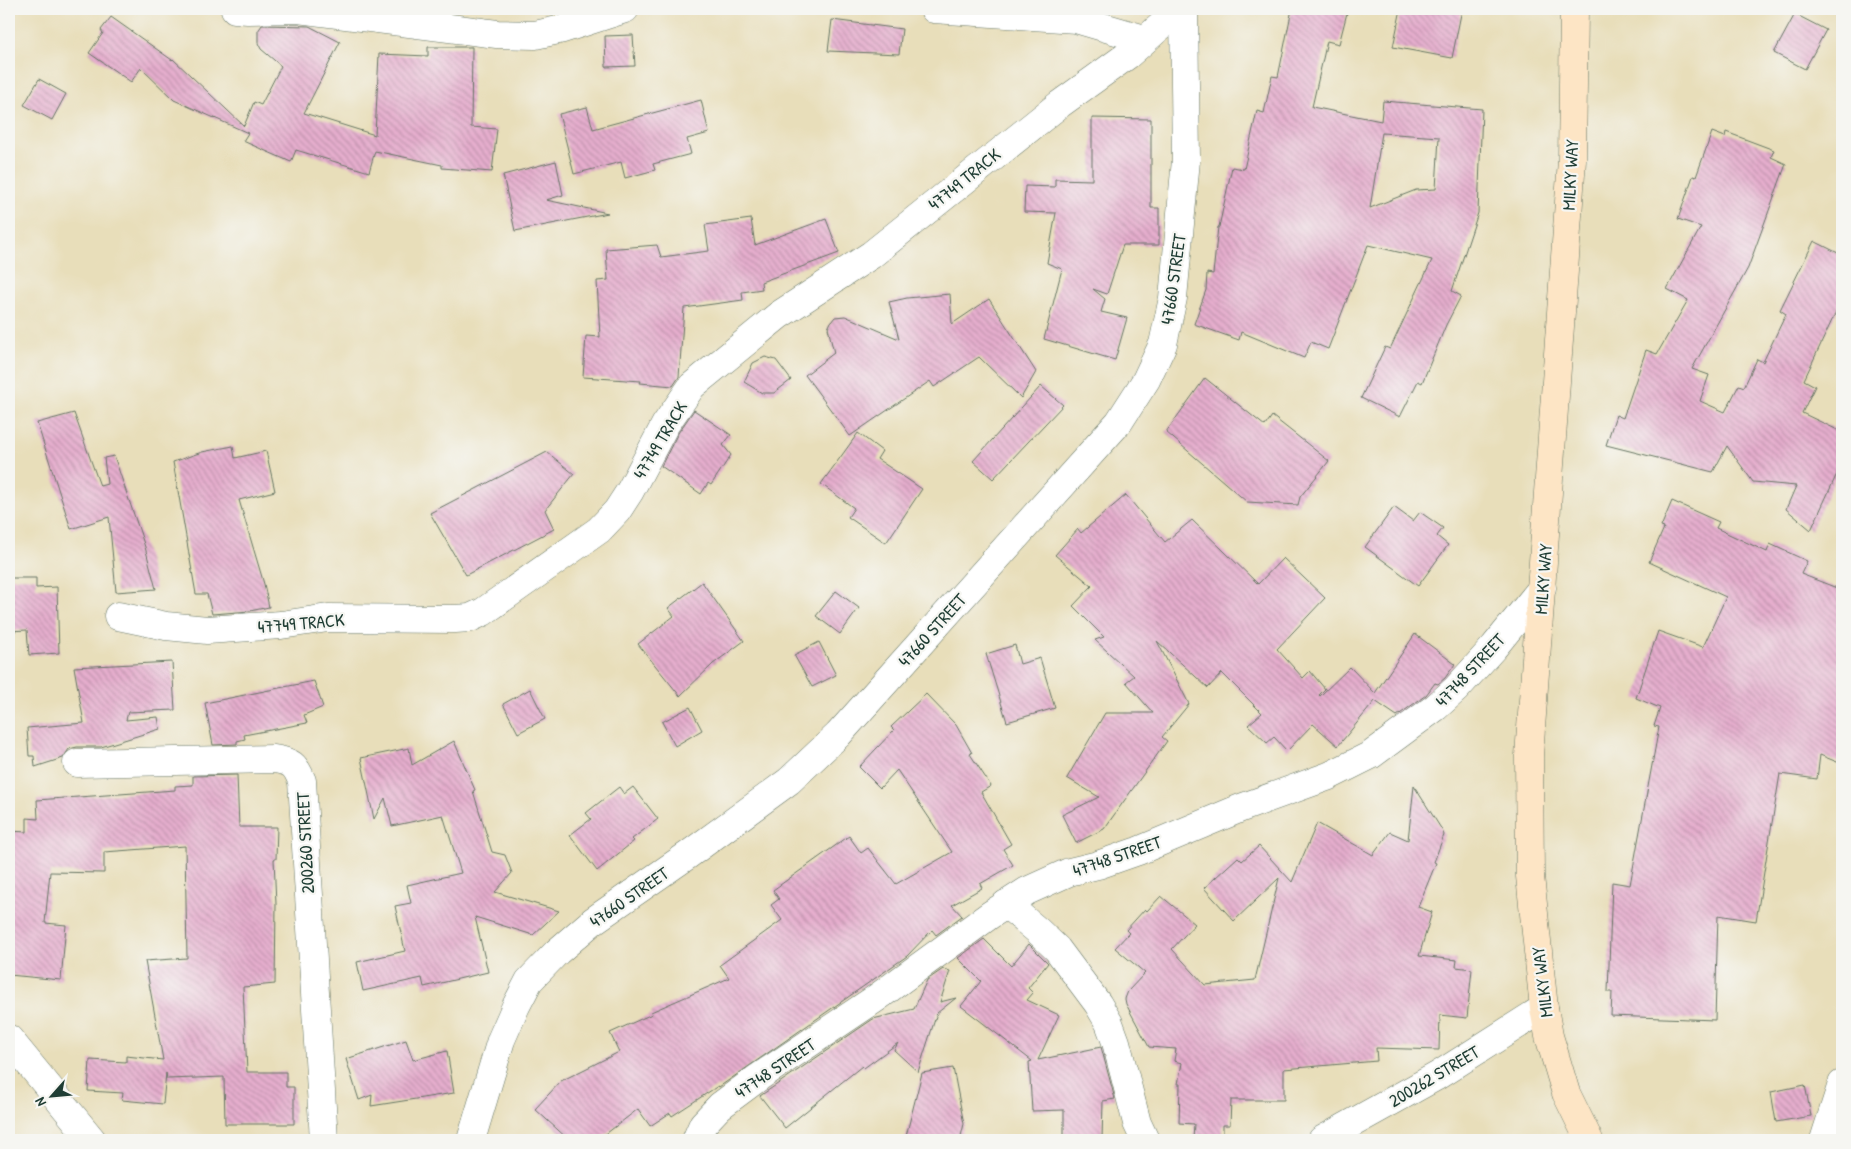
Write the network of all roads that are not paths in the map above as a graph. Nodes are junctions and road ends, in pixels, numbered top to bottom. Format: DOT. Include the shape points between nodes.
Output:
graph roads {
  1 [pos="236,9"];
  2 [pos="625,9"];
  3 [pos="934,9"];
  4 [pos="1180,9"];
  5 [pos="1184,9"];
  6 [pos="1574,9"];
  7 [pos="1144,39"];
  8 [pos="1542,588"];
  9 [pos="118,616"];
  10 [pos="77,763"];
  11 [pos="1006,904"];
  12 [pos="1544,1008"];
  13 [pos="9,1039"];
  14 [pos="1842,1084"];
  15 [pos="92,1140"];
  16 [pos="324,1140"];
  17 [pos="471,1140"];
  18 [pos="696,1140"];
  19 [pos="1144,1140"];
  20 [pos="1322,1140"];
  21 [pos="1589,1140"];
  22 [pos="1824,1140"];
  1 -- 2 [label="street" via="298,9 497,34 535,34 563,29"];
  3 -- 7 [label="street" via="1076,19"];
  4 -- 7 [label="street, 47749 TRACK"];
  5 -- 17 [label="street, 47660 STREET" via="1186,160 1173,298 1163,344 1146,380 1119,422 838,735 789,781 593,921 529,981 501,1040"];
  6 -- 8 [label="street, MILKY WAY" via="1572,160"];
  7 -- 9 [label="street, 47749 TRACK" via="1128,55 1060,104 870,255 779,315 692,386 665,425 630,491 605,524 483,612 470,618 455,619 328,618 206,630"];
  8 -- 11 [label="street, 47748 STREET" via="1456,689 1371,755 1329,776 1138,851 1048,880"];
  8 -- 12 [label="street, MILKY WAY" via="1529,756 1530,876"];
  10 -- 16 [label="street, 200260 STREET" via="274,759 293,764 297,770 302,781"];
  11 -- 18 [label="street, 47748 STREET" via="728,1100 709,1116"];
  11 -- 19 [label="street" via="1057,949 1098,1004 1116,1042"];
  12 -- 20 [label="street, 200262 STREET" via="1437,1076"];
  12 -- 21 [label="street, MILKY WAY" via="1566,1093"];
  13 -- 15 [label="street"];
  14 -- 22 [label="street"];
}
